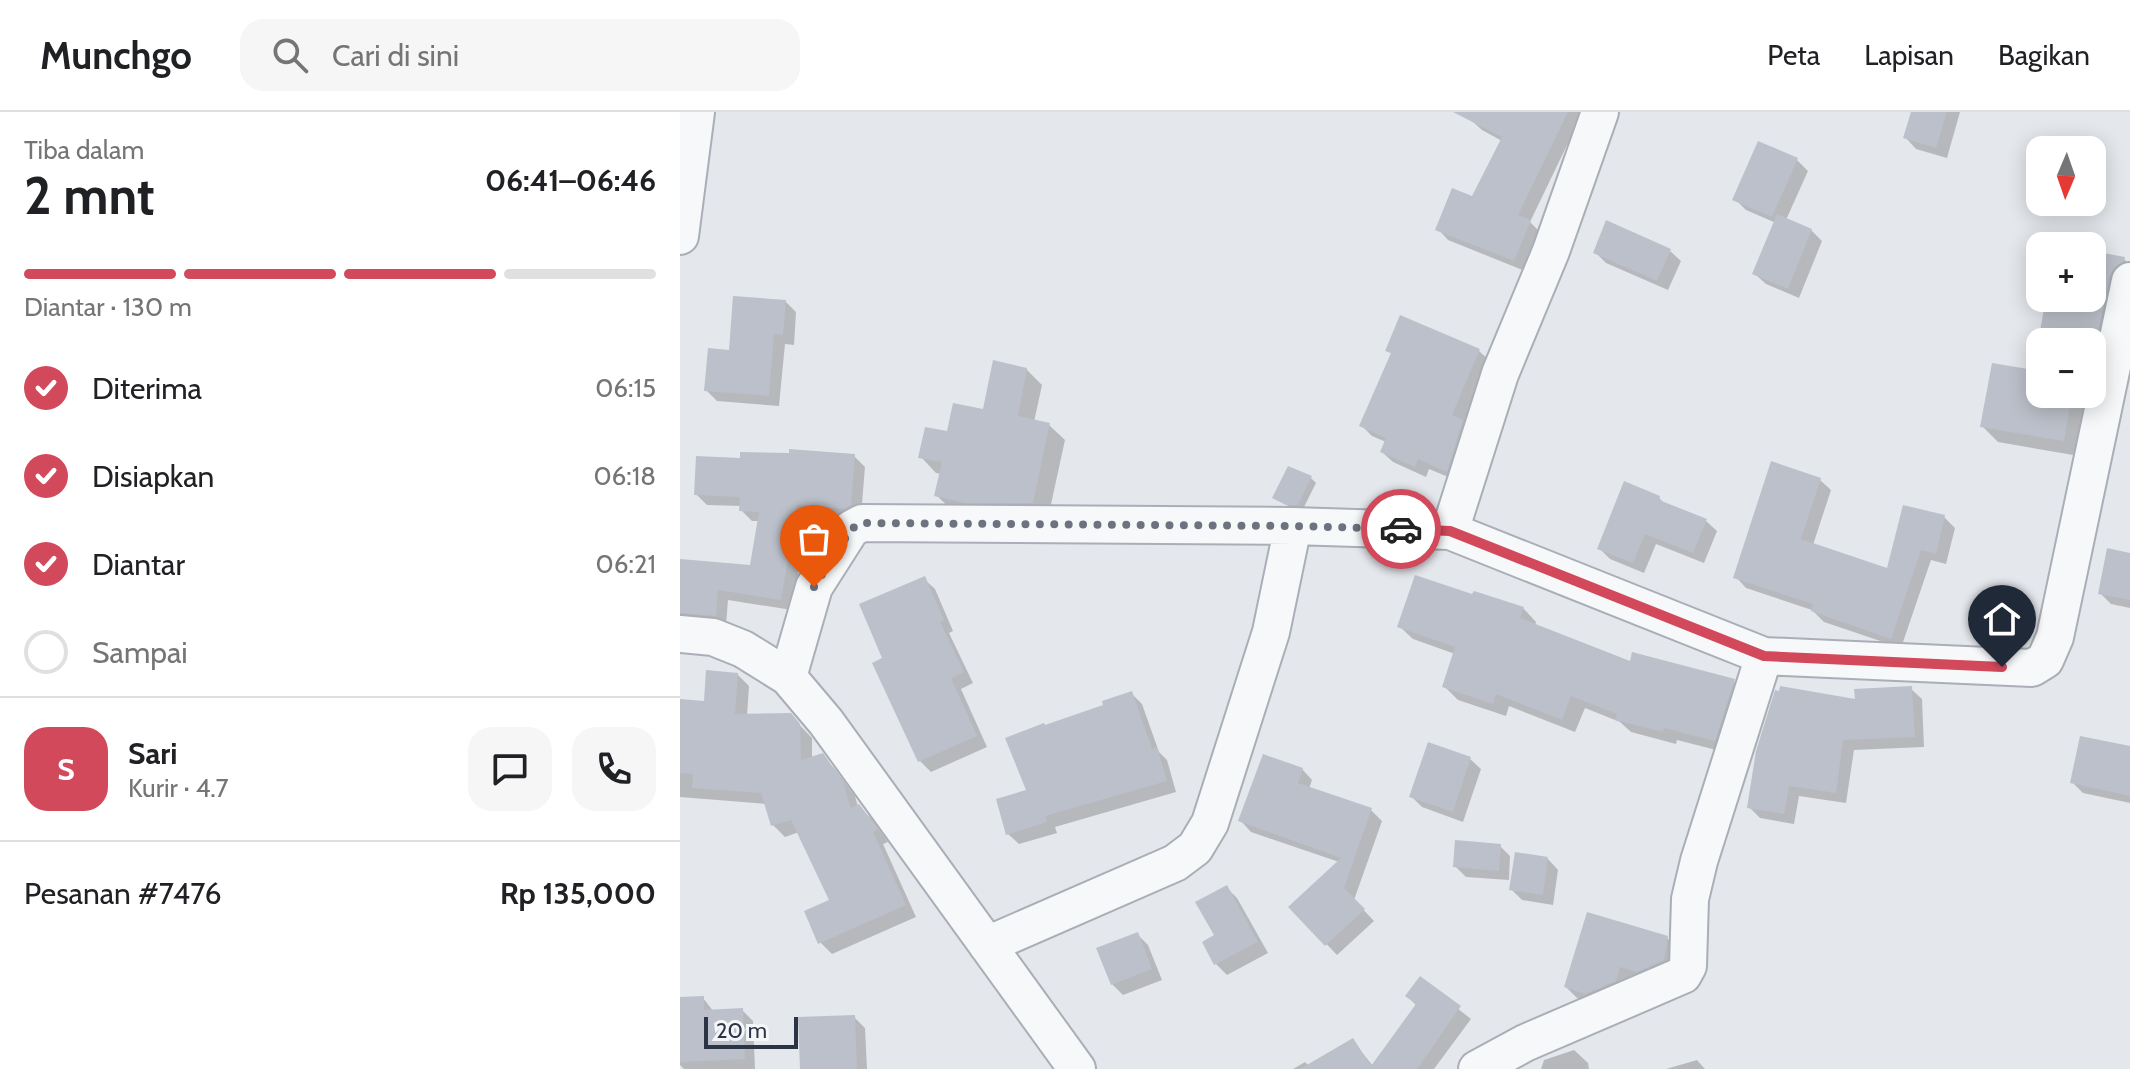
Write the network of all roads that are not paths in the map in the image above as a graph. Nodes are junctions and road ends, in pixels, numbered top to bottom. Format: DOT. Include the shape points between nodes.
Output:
graph roads {
  1 [pos="696,112"];
  2 [pos="1600,112"];
  3 [pos="680,236"];
  4 [pos="2130,281"];
  5 [pos="1293,526"];
  6 [pos="1450,531"];
  7 [pos="680,634"];
  8 [pos="1764,656"];
  9 [pos="788,677"];
  10 [pos="987,945"];
  11 [pos="1077,1069"];
  12 [pos="1477,1069"];
  1 -- 3 [label="street"];
  2 -- 6 [label="street" via="1500,374"];
  4 -- 8 [label="street" via="2055,637 2045,660 2032,668"];
  5 -- 6 [label="street"];
  5 -- 9 [label="street" via="862,523 851,529 814,587"];
  5 -- 10 [label="street" via="1271,632 1210,823 1195,848 1175,863"];
  6 -- 8 [label="street"];
  7 -- 9 [label="street" via="713,637"];
  8 -- 12 [label="street" via="1699,861 1683,975"];
  9 -- 10 [label="street"];
  10 -- 11 [label="street"];
}
